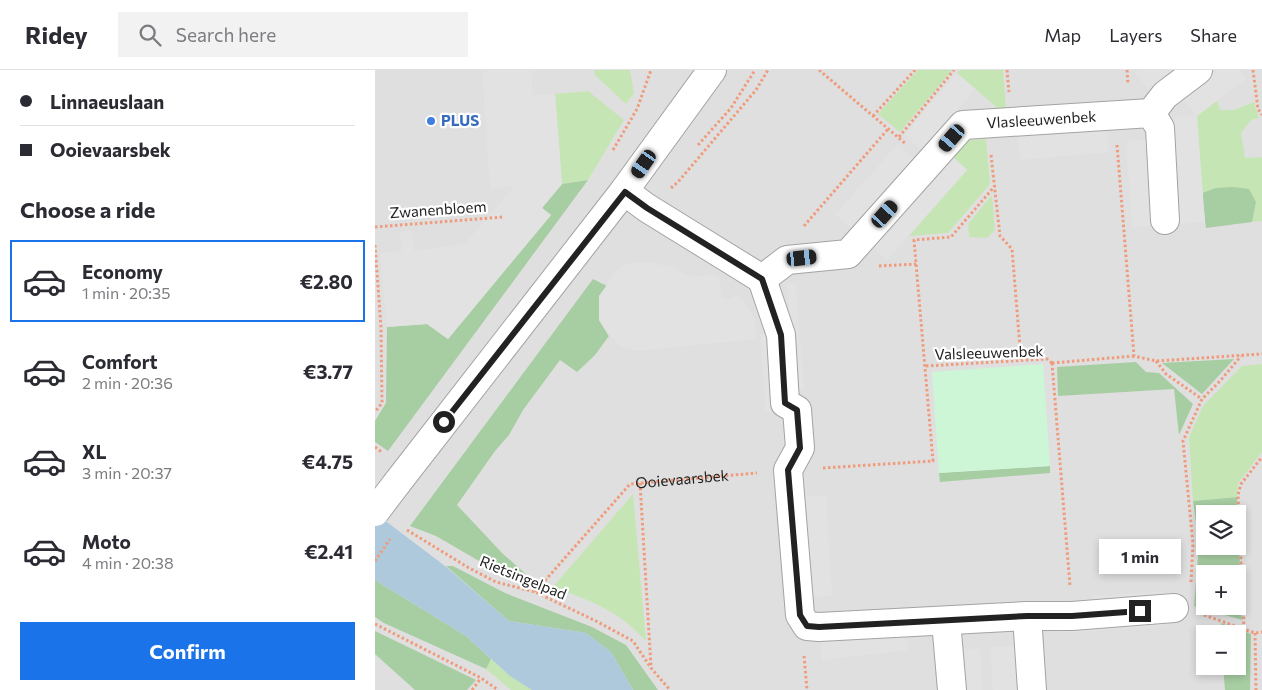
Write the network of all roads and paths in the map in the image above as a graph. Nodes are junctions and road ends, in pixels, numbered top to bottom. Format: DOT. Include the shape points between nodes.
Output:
graph roads {
  1 [pos="712,70"];
  2 [pos="769,70"];
  3 [pos="819,70"];
  4 [pos="915,70"];
  5 [pos="954,70"];
  6 [pos="1198,70"];
  7 [pos="1253,70"];
  8 [pos="1151,113"];
  9 [pos="1114,115"];
  10 [pos="1262,115"];
  11 [pos="873,116"];
  12 [pos="989,124"];
  13 [pos="888,128"];
  14 [pos="899,138"];
  15 [pos="930,163"];
  16 [pos="678,182"];
  17 [pos="994,187"];
  18 [pos="625,192"];
  19 [pos="503,217"];
  20 [pos="1165,220"];
  21 [pos="375,226"];
  22 [pos="375,245"];
  23 [pos="787,260"];
  24 [pos="762,279"];
  25 [pos="1262,354"];
  26 [pos="1241,355"];
  27 [pos="1134,356"];
  28 [pos="1021,360"];
  29 [pos="1156,361"];
  30 [pos="1052,363"];
  31 [pos="926,366"];
  32 [pos="1202,399"];
  33 [pos="375,412"];
  34 [pos="1262,457"];
  35 [pos="788,470"];
  36 [pos="640,483"];
  37 [pos="375,512"];
  38 [pos="407,530"];
  39 [pos="535,592"];
  40 [pos="1182,609"];
  41 [pos="1027,616"];
  42 [pos="1072,616"];
  43 [pos="946,621"];
  44 [pos="375,624"];
  45 [pos="1232,625"];
  46 [pos="1244,625"];
  47 [pos="1246,630"];
  48 [pos="1262,632"];
  49 [pos="1255,633"];
  50 [pos="651,668"];
  51 [pos="481,678"];
  52 [pos="473,690"];
  53 [pos="498,690"];
  54 [pos="670,690"];
  55 [pos="952,690"];
  56 [pos="1032,690"];
  57 [pos="1256,690"];
  1 -- 18 [label="street"];
  2 -- 16 [label="path" via="756,90"];
  3 -- 11 [label="path"];
  4 -- 11 [label="path"];
  5 -- 14 [label="path"];
  6 -- 8 [label="street" via="1165,95"];
  7 -- 10 [label="path" via="1258,109"];
  8 -- 9 [label="street, Vlasleeuwenbek"];
  8 -- 20 [label="street" via="1159,128"];
  9 -- 12 [label="street, Vlasleeuwenbek"];
  9 -- 27 [label="path, Vlasleeuwenbek"];
  11 -- 13 [label="path"];
  12 -- 15 [label="street, Vlasleeuwenbek" via="963,125"];
  12 -- 17 [label="path"];
  13 -- 14 [label="path"];
  13 -- 23 [label="path" via="789,244"];
  14 -- 15 [label="path"];
  15 -- 23 [label="street, Vlasleeuwenbek" via="848,254"];
  17 -- 28 [label="path" via="1000,236 1012,249"];
  17 -- 31 [label="path" via="951,237 913,240"];
  18 -- 24 [label="street"];
  18 -- 37 [label="street, bridge"];
  19 -- 21 [label="path, Zwanenbloem"];
  22 -- 33 [label="path" via="382,403"];
  23 -- 24 [label="street"];
  24 -- 35 [label="street" via="781,335 785,403 797,410 800,448"];
  25 -- 26 [label="path"];
  26 -- 29 [label="path"];
  26 -- 32 [label="path"];
  27 -- 29 [label="path"];
  27 -- 30 [label="path, Valsleeuwenbek"];
  28 -- 30 [label="path, Valsleeuwenbek" via="1047,359"];
  28 -- 31 [label="path, Valsleeuwenbek"];
  29 -- 32 [label="path" via="1166,374"];
  30 -- 42 [label="path"];
  31 -- 35 [label="path, Ooievaarsbek" via="933,461"];
  32 -- 40 [label="path" via="1183,442 1193,544"];
  34 -- 46 [label="path" via="1241,484 1239,495"];
  35 -- 36 [label="path, Ooievaarsbek"];
  35 -- 43 [label="street" via="800,615 807,626"];
  36 -- 39 [label="path, Ooievaarsbek" via="630,484"];
  36 -- 50 [label="path"];
  38 -- 39 [label="path, Rietsingelpad" via="497,582"];
  39 -- 50 [label="path, Rietsingelpad" via="633,640"];
  40 -- 42 [label="street"];
  40 -- 45 [label="path"];
  41 -- 42 [label="street"];
  41 -- 43 [label="street"];
  41 -- 56 [label="street"];
  43 -- 55 [label="street"];
  44 -- 51 [label="path"];
  47 -- 49 [label="path"];
  48 -- 49 [label="path"];
  49 -- 57 [label="path"];
  50 -- 54 [label="path, Rietsingelpad"];
  51 -- 52 [label="path"];
  51 -- 53 [label="path"];
}
